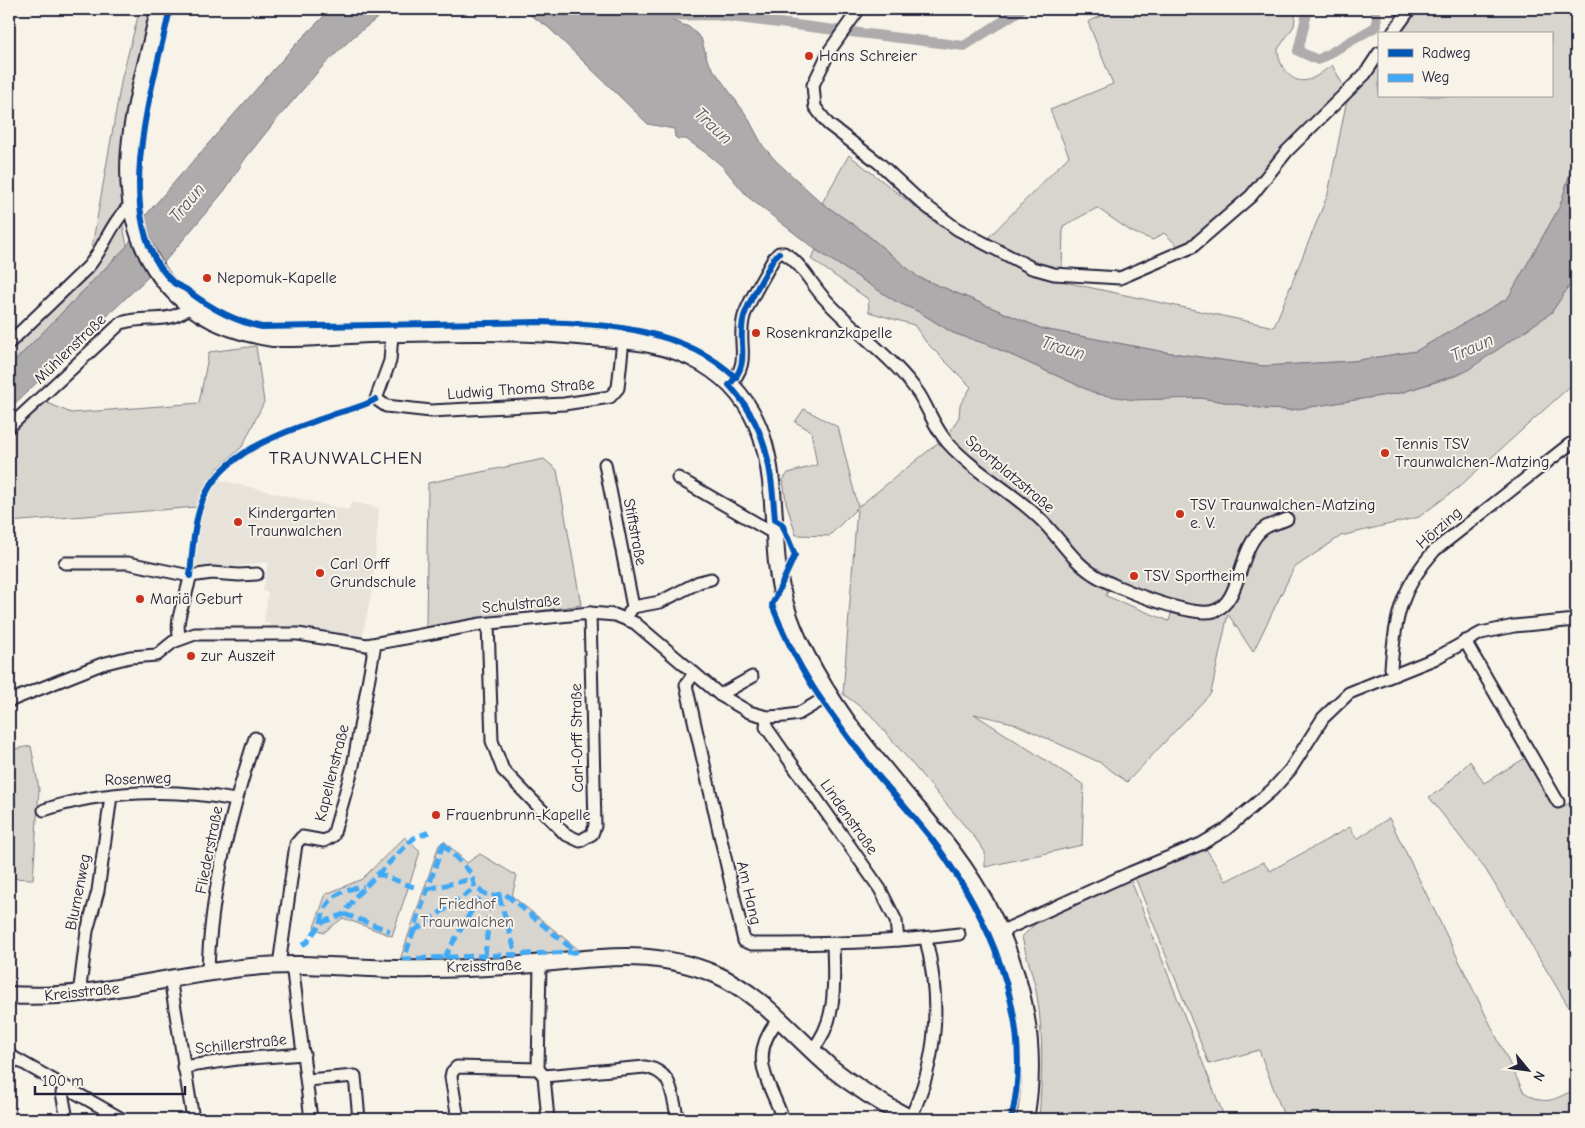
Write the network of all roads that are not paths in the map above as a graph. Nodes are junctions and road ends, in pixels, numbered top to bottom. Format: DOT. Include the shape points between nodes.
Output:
graph roads {
  1 [pos="159,9"];
  2 [pos="859,9"];
  3 [pos="1410,9"];
  4 [pos="1393,32"];
  5 [pos="1378,54"];
  6 [pos="132,204"];
  7 [pos="190,307"];
  8 [pos="392,334"];
  9 [pos="623,340"];
  10 [pos="9,342"];
  11 [pos="729,385"];
  12 [pos="9,427"];
  13 [pos="1570,444"];
  14 [pos="605,464"];
  15 [pos="678,478"];
  16 [pos="1287,519"];
  17 [pos="775,534"];
  18 [pos="66,563"];
  19 [pos="257,574"];
  20 [pos="190,576"];
  21 [pos="711,579"];
  22 [pos="633,607"];
  23 [pos="590,613"];
  24 [pos="625,618"];
  25 [pos="1576,620"];
  26 [pos="488,624"];
  27 [pos="180,638"];
  28 [pos="1466,641"];
  29 [pos="375,644"];
  30 [pos="694,673"];
  31 [pos="1394,674"];
  32 [pos="752,677"];
  33 [pos="720,695"];
  34 [pos="830,695"];
  35 [pos="9,701"];
  36 [pos="767,717"];
  37 [pos="256,738"];
  38 [pos="111,796"];
  39 [pos="236,800"];
  40 [pos="1558,802"];
  41 [pos="44,810"];
  42 [pos="1000,932"];
  43 [pos="959,934"];
  44 [pos="926,938"];
  45 [pos="898,940"];
  46 [pos="833,944"];
  47 [pos="540,964"];
  48 [pos="286,965"];
  49 [pos="208,972"];
  50 [pos="170,978"];
  51 [pos="9,995"];
  52 [pos="79,995"];
  53 [pos="779,1019"];
  54 [pos="812,1050"];
  55 [pos="304,1054"];
  56 [pos="9,1055"];
  57 [pos="183,1067"];
  58 [pos="541,1072"];
  59 [pos="307,1080"];
  60 [pos="65,1088"];
  61 [pos="67,1119"];
  62 [pos="122,1119"];
  63 [pos="193,1119"];
  64 [pos="311,1119"];
  65 [pos="360,1119"];
  66 [pos="458,1119"];
  67 [pos="548,1119"];
  68 [pos="678,1119"];
  69 [pos="783,1119"];
  70 [pos="910,1119"];
  71 [pos="1025,1119"];
  1 -- 6 [label="main road" via="132,132 129,158"];
  2 -- 5 [label="street" via="830,50 813,85 815,107 842,136 879,162 922,203 958,229 1032,268 1054,274 1120,278 1192,247 1251,196 1287,151 1365,74"];
  3 -- 4 [label="street"];
  6 -- 7 [label="main road" via="149,259 171,289"];
  6 -- 10 [label="street" via="118,218 88,267"];
  7 -- 8 [label="main road" via="226,327 273,338"];
  7 -- 12 [label="street, Mühlenstraße" via="171,319 121,323"];
  8 -- 9 [label="main road" via="501,333"];
  8 -- 9 [label="street, Ludwig Thoma Straße" via="390,361 376,399 386,406 430,410 604,400 616,394 618,388"];
  9 -- 11 [label="main road" via="685,354 710,368"];
  11 -- 16 [label="street, Sportplatzstraße" via="742,368 741,328 745,314 774,258 784,253 810,276 825,299 912,387 949,444 1038,517 1085,568 1098,577 1170,606 1198,612 1216,611 1229,600 1241,564 1255,538 1265,528"];
  11 -- 17 [label="main road" via="754,416 766,447"];
  13 -- 31 [label="street, Hörzing" via="1424,562 1398,612 1391,668"];
  14 -- 22 [label="street, Stiftstraße"];
  15 -- 17 [label="street"];
  17 -- 34 [label="main road" via="787,613"];
  18 -- 20 [label="street" via="128,563"];
  19 -- 20 [label="street"];
  20 -- 27 [label="street" via="189,590 177,626"];
  21 -- 22 [label="street" via="660,602"];
  22 -- 24 [label="street"];
  23 -- 24 [label="street, Schulstraße"];
  23 -- 26 [label="street, Schulstraße"];
  23 -- 26 [label="street, Carl-Orff Straße" via="595,826 589,837 580,841 565,834 503,770 495,754"];
  24 -- 30 [label="street, Schulstraße"];
  25 -- 28 [label="street" via="1514,626"];
  26 -- 29 [label="street, Schulstraße"];
  27 -- 29 [label="street, Schulstraße" via="202,633 281,633 359,645"];
  27 -- 35 [label="street" via="158,655 102,664"];
  28 -- 31 [label="street" via="1434,659"];
  28 -- 40 [label="street"];
  29 -- 48 [label="street, Kapellenstraße" via="353,766 333,836 324,841 302,837 296,844"];
  30 -- 33 [label="street, Schulstraße"];
  30 -- 46 [label="street, Am Hang" via="686,685 744,941 752,944"];
  31 -- 42 [label="street" via="1349,693 1323,718 1290,770 1241,819 1201,844"];
  32 -- 33 [label="street"];
  33 -- 36 [label="street, Schulstraße" via="749,712"];
  34 -- 36 [label="street, Schulstraße" via="798,714"];
  34 -- 42 [label="main road" via="880,766 952,851"];
  36 -- 45 [label="street, Lindenstraße" via="766,726 880,889 896,921"];
  37 -- 39 [label="street, Fliederstraße"];
  38 -- 39 [label="street, Rosenweg" via="191,794"];
  38 -- 41 [label="street, Rosenweg" via="88,798"];
  38 -- 52 [label="street, Blumenweg"];
  39 -- 49 [label="street, Fliederstraße" via="213,915"];
  42 -- 71 [label="main road" via="1018,981 1029,1037 1030,1086"];
  43 -- 44 [label="street, Am Hang"];
  44 -- 45 [label="street, Am Hang"];
  44 -- 70 [label="street" via="935,1000 935,1037 930,1070"];
  45 -- 46 [label="street, Am Hang"];
  46 -- 54 [label="street" via="832,1009 821,1039"];
  47 -- 48 [label="main road, Kreisstraße" via="403,969"];
  47 -- 53 [label="main road, Kreisstraße" via="620,956 674,961 733,983"];
  47 -- 58 [label="street"];
  48 -- 49 [label="main road, Kreisstraße"];
  48 -- 55 [label="street"];
  49 -- 50 [label="main road, Kreisstraße"];
  50 -- 52 [label="main road, Kreisstraße"];
  50 -- 57 [label="street, Schillerstraße"];
  51 -- 52 [label="main road, Kreisstraße"];
  53 -- 54 [label="main road, Kreisstraße"];
  53 -- 69 [label="street" via="764,1041 761,1057"];
  54 -- 70 [label="main road, Kreisstraße" via="851,1083"];
  55 -- 57 [label="street, Schillerstraße"];
  55 -- 59 [label="street"];
  56 -- 60 [label="street"];
  57 -- 63 [label="street, Schillerstraße"];
  58 -- 66 [label="street" via="457,1067 451,1077"];
  58 -- 67 [label="street"];
  58 -- 68 [label="street" via="657,1069 667,1079"];
  59 -- 64 [label="street"];
  59 -- 65 [label="street" via="355,1076"];
  60 -- 61 [label="street" via="62,1094"];
  60 -- 62 [label="street"];
}
